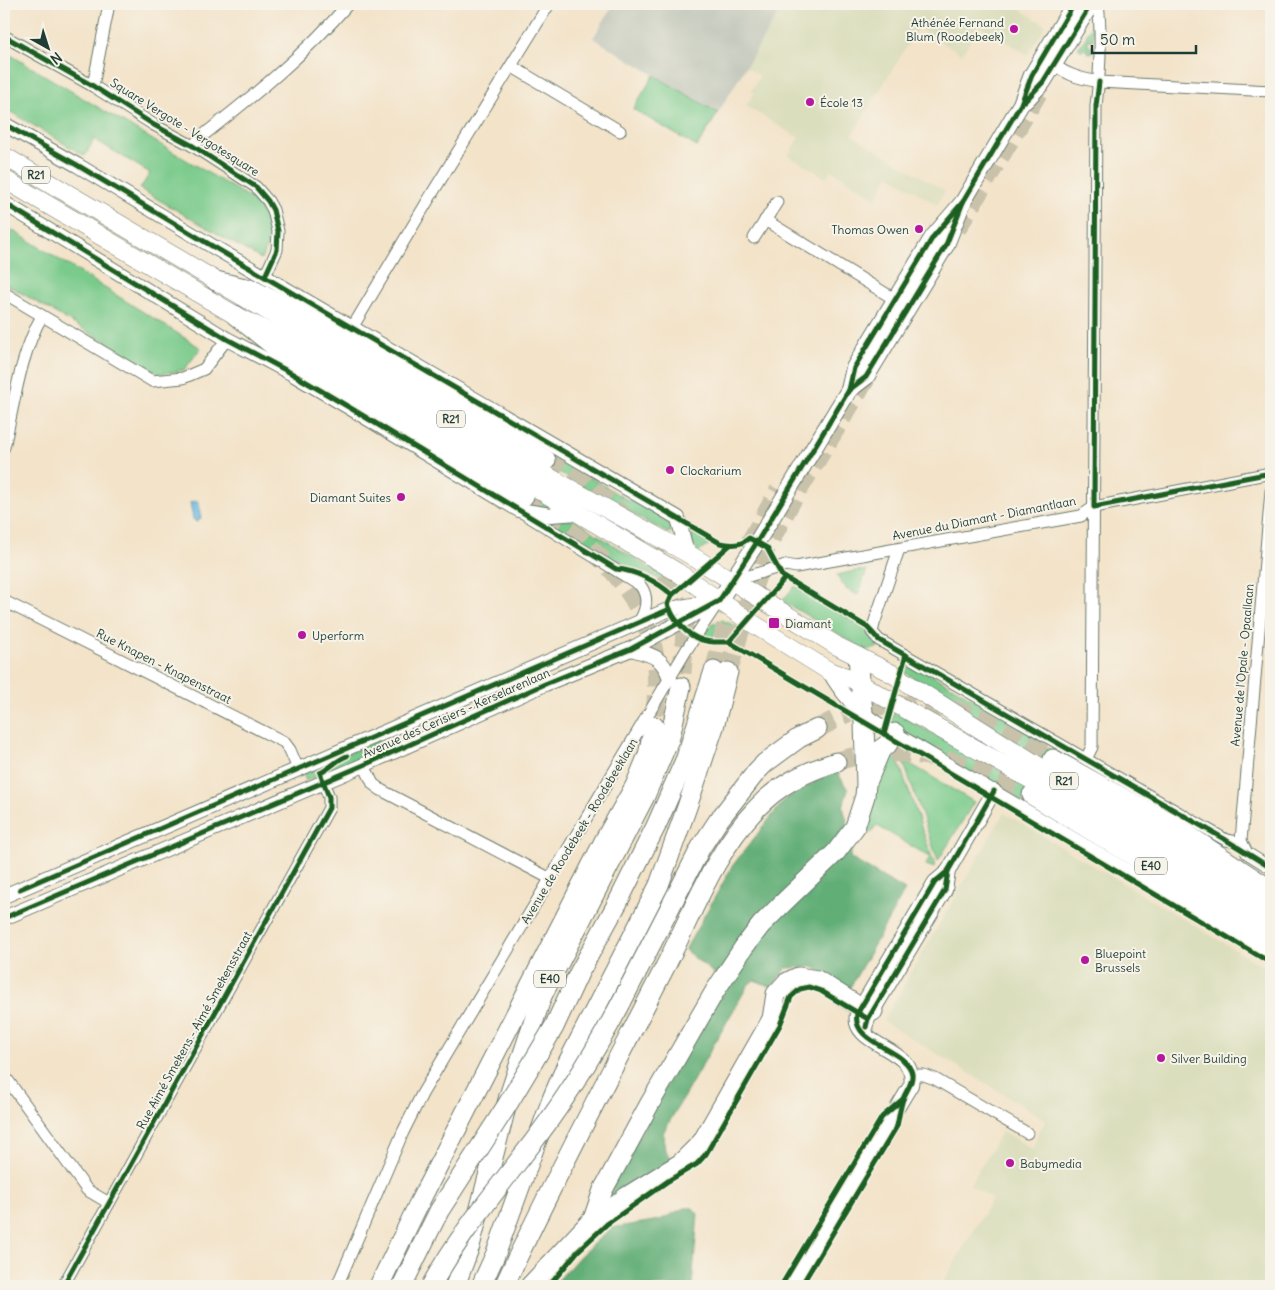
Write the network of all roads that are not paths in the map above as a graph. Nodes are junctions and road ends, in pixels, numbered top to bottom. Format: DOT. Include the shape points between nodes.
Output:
graph roads {
  1 [pos="109,4"];
  2 [pos="348,4"];
  3 [pos="549,4"];
  4 [pos="1074,4"];
  5 [pos="1091,4"];
  6 [pos="1098,4"];
  7 [pos="4,36"];
  8 [pos="1050,58"];
  9 [pos="511,66"];
  10 [pos="1099,82"];
  11 [pos="93,86"];
  12 [pos="1271,91"];
  13 [pos="4,124"];
  14 [pos="620,132"];
  15 [pos="193,146"];
  16 [pos="4,156"];
  17 [pos="4,179"];
  18 [pos="777,202"];
  19 [pos="963,202"];
  20 [pos="4,203"];
  21 [pos="765,220"];
  22 [pos="754,238"];
  23 [pos="265,276"];
  24 [pos="216,281"];
  25 [pos="4,293"];
  26 [pos="896,300"];
  27 [pos="235,314"];
  28 [pos="42,316"];
  29 [pos="352,328"];
  30 [pos="895,329"];
  31 [pos="227,339"];
  32 [pos="849,390"];
  33 [pos="4,447"];
  34 [pos="546,460"];
  35 [pos="1271,473"];
  36 [pos="1271,491"];
  37 [pos="521,503"];
  38 [pos="1094,507"];
  39 [pos="578,513"];
  40 [pos="899,549"];
  41 [pos="687,553"];
  42 [pos="732,581"];
  43 [pos="719,600"];
  44 [pos="4,601"];
  45 [pos="638,624"];
  46 [pos="631,649"];
  47 [pos="858,657"];
  48 [pos="829,671"];
  49 [pos="675,683"];
  50 [pos="860,684"];
  51 [pos="863,714"];
  52 [pos="399,726"];
  53 [pos="654,726"];
  54 [pos="816,728"];
  55 [pos="895,733"];
  56 [pos="407,745"];
  57 [pos="1053,759"];
  58 [pos="1086,759"];
  59 [pos="836,762"];
  60 [pos="364,765"];
  61 [pos="298,769"];
  62 [pos="323,782"];
  63 [pos="866,784"];
  64 [pos="994,791"];
  65 [pos="1032,795"];
  66 [pos="1241,841"];
  67 [pos="125,844"];
  68 [pos="133,863"];
  69 [pos="1271,868"];
  70 [pos="551,879"];
  71 [pos="1271,890"];
  72 [pos="4,896"];
  73 [pos="1271,904"];
  74 [pos="4,918"];
  75 [pos="1271,921"];
  76 [pos="1271,935"];
  77 [pos="1271,953"];
  78 [pos="867,1010"];
  79 [pos="4,1075"];
  80 [pos="912,1075"];
  81 [pos="1027,1133"];
  82 [pos="109,1203"];
  83 [pos="593,1219"];
  84 [pos="63,1286"];
  85 [pos="337,1286"];
  86 [pos="379,1286"];
  87 [pos="402,1286"];
  88 [pos="431,1286"];
  89 [pos="455,1286"];
  90 [pos="481,1286"];
  91 [pos="504,1286"];
  92 [pos="530,1286"];
  93 [pos="791,1286"];
  1 -- 11 [label="street"];
  2 -- 15 [label="street" via="264,88"];
  3 -- 9 [label="street"];
  4 -- 8 [label="main road, Avenue de Roodebeek - Roodebeeklaan"];
  5 -- 8 [label="main road, Avenue de Roodebeek - Roodebeeklaan"];
  6 -- 10 [label="street"];
  7 -- 11 [label="street, Square Vergote - Vergotesquare"];
  8 -- 10 [label="street" via="1082,79"];
  8 -- 19 [label="main road, Avenue de Roodebeek - Roodebeeklaan" via="1032,75 1021,104"];
  9 -- 14 [label="street"];
  9 -- 29 [label="street"];
  10 -- 12 [label="street"];
  10 -- 38 [label="street" via="1096,106"];
  11 -- 15 [label="street, Square Vergote - Vergotesquare"];
  13 -- 23 [label="street"];
  15 -- 23 [label="street, Square Vergote - Vergotesquare" via="256,187 273,210 278,244"];
  16 -- 24 [label="main road, R21"];
  17 -- 27 [label="main road, R21"];
  18 -- 21 [label="street"];
  19 -- 26 [label="main road, Avenue de Roodebeek - Roodebeeklaan" via="934,237"];
  19 -- 30 [label="main road, Avenue de Roodebeek - Roodebeeklaan" via="946,245"];
  20 -- 31 [label="street"];
  21 -- 22 [label="street"];
  21 -- 26 [label="street"];
  23 -- 29 [label="street"];
  24 -- 34 [label="highway" via="253,290 322,326"];
  24 -- 41 [label="main road, R21" via="558,482"];
  25 -- 28 [label="street"];
  26 -- 30 [label="main road, Avenue de Roodebeek - Roodebeeklaan"];
  26 -- 32 [label="main road, Avenue de Roodebeek - Roodebeeklaan" via="854,368"];
  27 -- 37 [label="highway" via="293,361"];
  27 -- 39 [label="main road, R21" via="302,349"];
  28 -- 31 [label="street" via="152,381 183,378 204,369"];
  28 -- 33 [label="street" via="27,349"];
  29 -- 41 [label="street" via="678,518"];
  30 -- 32 [label="main road, Avenue de Roodebeek - Roodebeeklaan" via="866,377"];
  31 -- 37 [label="street"];
  32 -- 42 [label="main road, Avenue de Roodebeek - Roodebeeklaan"];
  35 -- 38 [label="street, Avenue du Diamant - Diamantlaan"];
  36 -- 66 [label="street, Avenue de l'Opale - Opaallaan"];
  37 -- 39 [label="street" via="552,514"];
  37 -- 45 [label="street" via="640,585 646,599 644,614"];
  38 -- 40 [label="street, Avenue du Diamant - Diamantlaan" via="1081,516"];
  38 -- 58 [label="street" via="1092,747"];
  39 -- 43 [label="main road, R21"];
  40 -- 42 [label="street, Avenue du Diamant - Diamantlaan" via="796,567 786,565"];
  40 -- 58 [label="street" via="872,632 878,640"];
  41 -- 42 [label="main road, R21"];
  42 -- 43 [label="main road, Avenue de Roodebeek - Roodebeeklaan"];
  42 -- 47 [label="main road, R21"];
  43 -- 45 [label="street, Avenue des Cerisiers - Kerselarenlaan" via="670,609"];
  43 -- 46 [label="street, Avenue des Cerisiers - Kerselarenlaan"];
  43 -- 48 [label="main road, R21"];
  43 -- 49 [label="street, Avenue de Roodebeek - Roodebeeklaan"];
  44 -- 61 [label="street, Rue Knapen - Knapenstraat" via="284,742"];
  45 -- 52 [label="street, Avenue des Cerisiers - Kerselarenlaan"];
  46 -- 49 [label="street" via="654,655"];
  46 -- 56 [label="street, Avenue des Cerisiers - Kerselarenlaan"];
  47 -- 50 [label="highway"];
  47 -- 73 [label="main road, R21" via="891,673 1045,770"];
  48 -- 50 [label="main road, R21"];
  48 -- 51 [label="street" via="847,699"];
  49 -- 70 [label="street, Avenue de Roodebeek - Roodebeeklaan"];
  49 -- 89 [label="highway, E40" via="670,737 645,796 542,996 509,1096 470,1246"];
  50 -- 51 [label="highway"];
  50 -- 75 [label="main road, R21"];
  51 -- 55 [label="street"];
  51 -- 63 [label="highway"];
  52 -- 56 [label="street, Avenue des Cerisiers - Kerselarenlaan"];
  52 -- 61 [label="street, Avenue des Cerisiers - Kerselarenlaan"];
  53 -- 86 [label="highway, E40" via="648,755 634,786 428,1183"];
  54 -- 88 [label="highway, bridge" via="765,763 718,821 701,847 596,1051 521,1159 446,1258"];
  55 -- 63 [label="highway" via="881,749"];
  55 -- 64 [label="street"];
  56 -- 60 [label="street, Avenue des Cerisiers - Kerselarenlaan"];
  57 -- 71 [label="highway" via="1177,828"];
  58 -- 66 [label="street" via="1226,840"];
  59 -- 91 [label="highway" via="799,776 776,790 756,808 724,852 693,907"];
  60 -- 62 [label="street, Avenue des Cerisiers - Kerselarenlaan"];
  60 -- 70 [label="street" via="373,784 380,790"];
  61 -- 67 [label="street, Avenue des Cerisiers - Kerselarenlaan"];
  62 -- 68 [label="street, Avenue des Cerisiers - Kerselarenlaan"];
  62 -- 82 [label="street, Rue Aimé Smekens - Aimé Smekensstraat" via="329,808"];
  63 -- 83 [label="highway" via="855,827 836,852 761,925 715,991 603,1190"];
  64 -- 77 [label="street"];
  64 -- 78 [label="street" via="948,871 936,882"];
  65 -- 76 [label="highway, E40"];
  66 -- 69 [label="street" via="1247,853"];
  67 -- 68 [label="street"];
  67 -- 72 [label="street, Avenue des Cerisiers - Kerselarenlaan"];
  68 -- 74 [label="street, Avenue des Cerisiers - Kerselarenlaan"];
  70 -- 85 [label="street, Avenue de Roodebeek - Roodebeeklaan" via="411,1113"];
  78 -- 80 [label="street" via="856,1019 858,1024 874,1042 906,1062"];
  78 -- 83 [label="highway" via="817,980 798,978 786,983 776,994 772,1020 702,1142 681,1163"];
  79 -- 82 [label="street" via="87,1190"];
  80 -- 81 [label="street" via="935,1079"];
  80 -- 93 [label="street" via="911,1085 903,1099"];
  82 -- 84 [label="street, Rue Aimé Smekens - Aimé Smekensstraat"];
  83 -- 92 [label="highway"];
  87 -- 90 [label="highway, E40, bridge" via="439,1211 554,1027 656,826 721,671 714,727 659,885 567,1064"];
}
